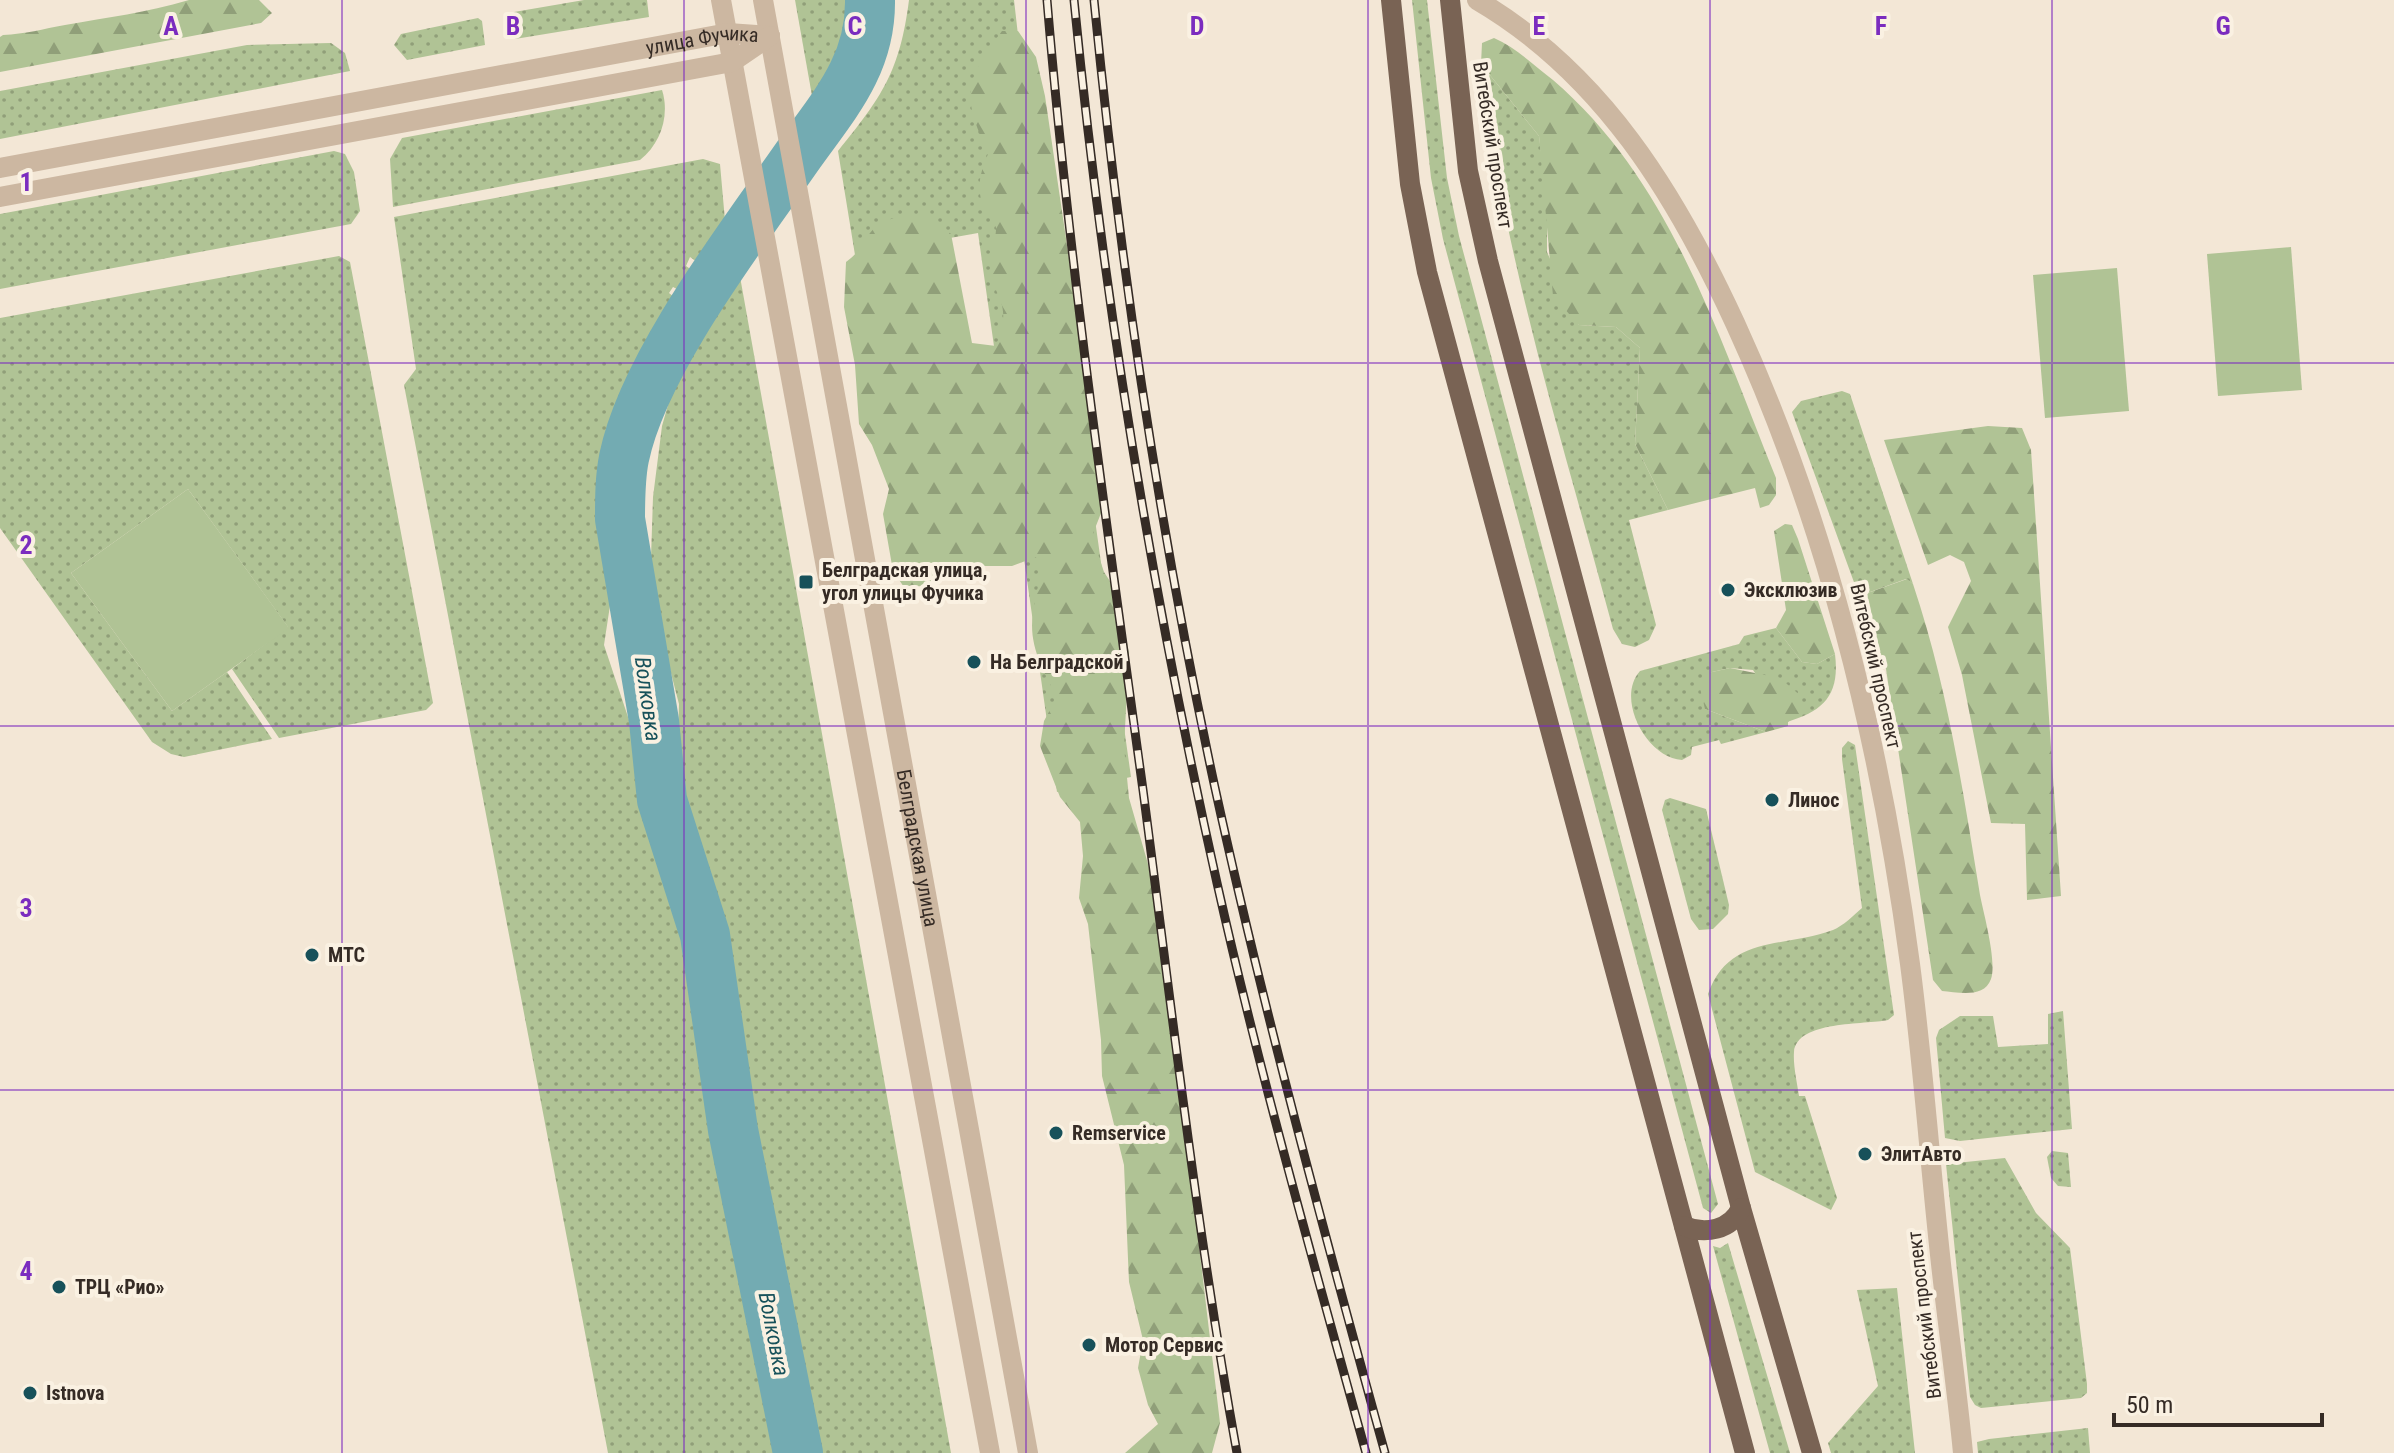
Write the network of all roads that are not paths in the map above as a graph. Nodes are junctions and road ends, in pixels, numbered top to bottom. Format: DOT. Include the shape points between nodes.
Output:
graph roads {
  1 [pos="721,0"];
  2 [pos="763,0"];
  3 [pos="1391,0"];
  4 [pos="1450,0"];
  5 [pos="1477,0"];
  6 [pos="728,33"];
  7 [pos="770,36"];
  8 [pos="732,62"];
  9 [pos="0,168"];
  10 [pos="0,197"];
  11 [pos="1741,1208"];
  12 [pos="1684,1226"];
  13 [pos="990,1453"];
  14 [pos="1028,1453"];
  15 [pos="1745,1453"];
  16 [pos="1812,1453"];
  17 [pos="1963,1453"];
  1 -- 6 [label="street"];
  2 -- 7 [label="street"];
  3 -- 12 [label="main road" via="1410,184 1427,272"];
  4 -- 11 [label="main road, Витебский проспект" via="1468,171 1488,261"];
  5 -- 17 [label="street, Витебский проспект" via="1531,37 1594,94 1647,158 1705,256 1764,385 1807,505 1864,702 1910,962"];
  6 -- 7 [label="street, улица Фучика"];
  6 -- 8 [label="street"];
  6 -- 9 [label="street, улица Фучика"];
  7 -- 8 [label="street, улица Фучика"];
  7 -- 14 [label="street, Белградская улица"];
  8 -- 10 [label="street, улица Фучика"];
  8 -- 13 [label="street, Белградская улица"];
  11 -- 12 [label="main road" via="1732,1221 1715,1229"];
  11 -- 16 [label="main road, Витебский проспект"];
  12 -- 15 [label="main road"];
}
